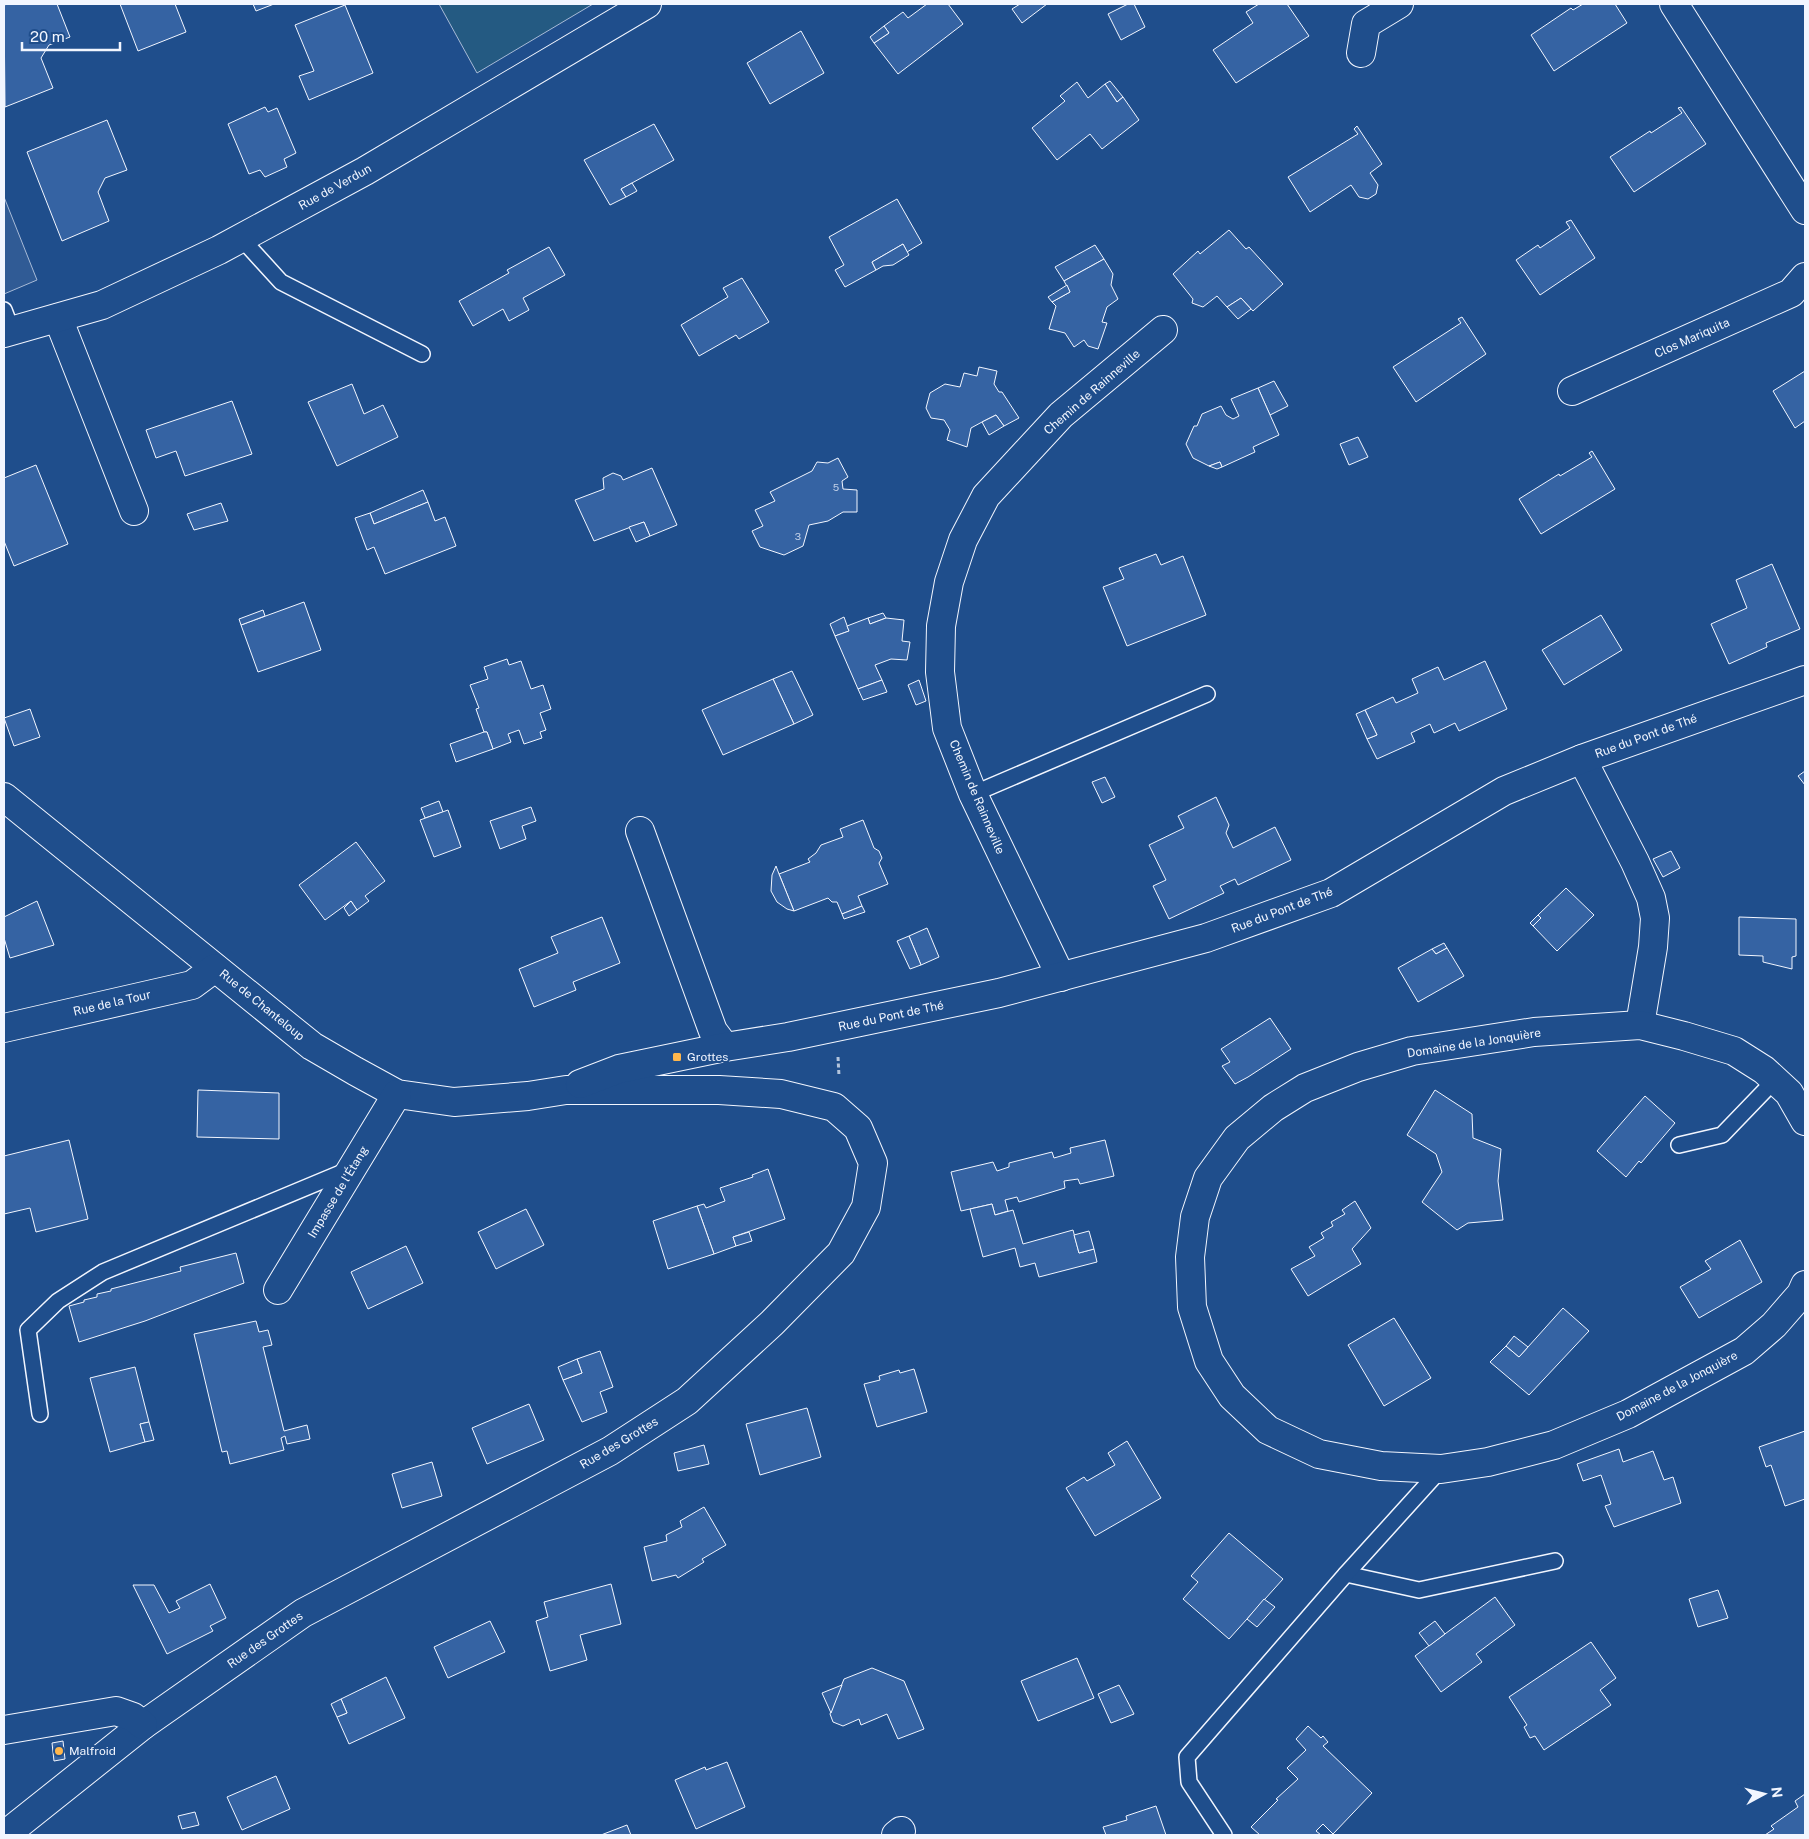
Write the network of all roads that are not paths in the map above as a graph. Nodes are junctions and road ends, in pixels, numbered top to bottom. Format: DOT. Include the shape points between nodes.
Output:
graph roads {
  1 [pos="647,4"];
  2 [pos="1398,4"];
  3 [pos="1674,4"];
  4 [pos="1361,53"];
  5 [pos="1805,210"];
  6 [pos="241,238"];
  7 [pos="1805,277"];
  8 [pos="58,318"];
  9 [pos="7,325"];
  10 [pos="1163,330"];
  11 [pos="422,354"];
  12 [pos="1572,391"];
  13 [pos="134,511"];
  14 [pos="1805,680"];
  15 [pos="1207,694"];
  16 [pos="1582,759"];
  17 [pos="973,794"];
  18 [pos="4,797"];
  19 [pos="640,831"];
  20 [pos="215,968"];
  21 [pos="1061,977"];
  22 [pos="1640,1025"];
  23 [pos="4,1028"];
  24 [pos="725,1047"];
  25 [pos="1775,1080"];
  26 [pos="566,1090"];
  27 [pos="397,1094"];
  28 [pos="1805,1121"];
  29 [pos="1679,1145"];
  30 [pos="352,1169"];
  31 [pos="1805,1285"];
  32 [pos="278,1290"];
  33 [pos="40,1414"];
  34 [pos="1441,1468"];
  35 [pos="1555,1561"];
  36 [pos="1346,1574"];
  37 [pos="143,1725"];
  38 [pos="4,1730"];
  39 [pos="5,1835"];
  40 [pos="1224,1835"];
  1 -- 6 [label="street, Rue de Verdun" via="365,172"];
  2 -- 4 [label="street" via="1366,24"];
  3 -- 5 [label="street"];
  6 -- 8 [label="street, Rue de Verdun" via="102,305"];
  6 -- 11 [label="lane" via="281,282"];
  7 -- 12 [label="street, Clos Mariquita" via="1791,293"];
  8 -- 9 [label="street, Rue de Verdun"];
  8 -- 13 [label="street"];
  10 -- 17 [label="street, Chemin de Rainneville" via="1061,415 1029,448 986,496 963,540 941,626 940,672 947,728"];
  14 -- 16 [label="street, Rue du Pont de Thé"];
  15 -- 17 [label="lane"];
  16 -- 21 [label="street, Rue du Pont de Thé" via="1504,791 1331,893 1206,938"];
  16 -- 22 [label="street" via="1651,898 1655,918 1653,947"];
  17 -- 21 [label="street, Chemin de Rainneville"];
  18 -- 20 [label="street, Rue de Chanteloup"];
  19 -- 24 [label="street" via="713,1031"];
  20 -- 23 [label="street, Rue de la Tour" via="192,985"];
  20 -- 27 [label="street, Rue de Chanteloup" via="312,1046"];
  21 -- 24 [label="street, Rue du Pont de Thé" via="846,1025"];
  22 -- 25 [label="street, Domaine de la Jonquière" via="1734,1051"];
  22 -- 34 [label="street, Domaine de la Jonquière" via="1534,1032 1412,1051 1358,1067 1305,1088 1273,1108 1237,1138 1208,1178 1195,1217 1190,1257 1192,1307 1209,1361 1232,1396 1268,1430 1319,1454 1381,1466"];
  24 -- 26 [label="street, Rue du Pont de Thé" via="619,1069"];
  25 -- 28 [label="street, Domaine de la Jonquière" via="1790,1093"];
  25 -- 29 [label="lane" via="1722,1135"];
  26 -- 27 [label="street, Rue de Chanteloup" via="454,1102"];
  26 -- 37 [label="street, Rue des Grottes" via="719,1090 781,1094 834,1107 858,1128 873,1163 866,1207 841,1253 772,1323 687,1401 610,1451 303,1613"];
  27 -- 30 [label="street, Impasse de l'Étang"];
  30 -- 32 [label="street, Impasse de l'Étang"];
  30 -- 33 [label="lane" via="103,1272 58,1302 28,1330"];
  31 -- 34 [label="street, Domaine de la Jonquière" via="1774,1325 1744,1351 1628,1414 1554,1445 1488,1462"];
  34 -- 36 [label="lane"];
  35 -- 36 [label="lane" via="1418,1590"];
  36 -- 40 [label="lane" via="1187,1758 1189,1782"];
  37 -- 38 [label="street" via="134,1716 116,1711"];
  37 -- 39 [label="street, Rue des Grottes"];
}
